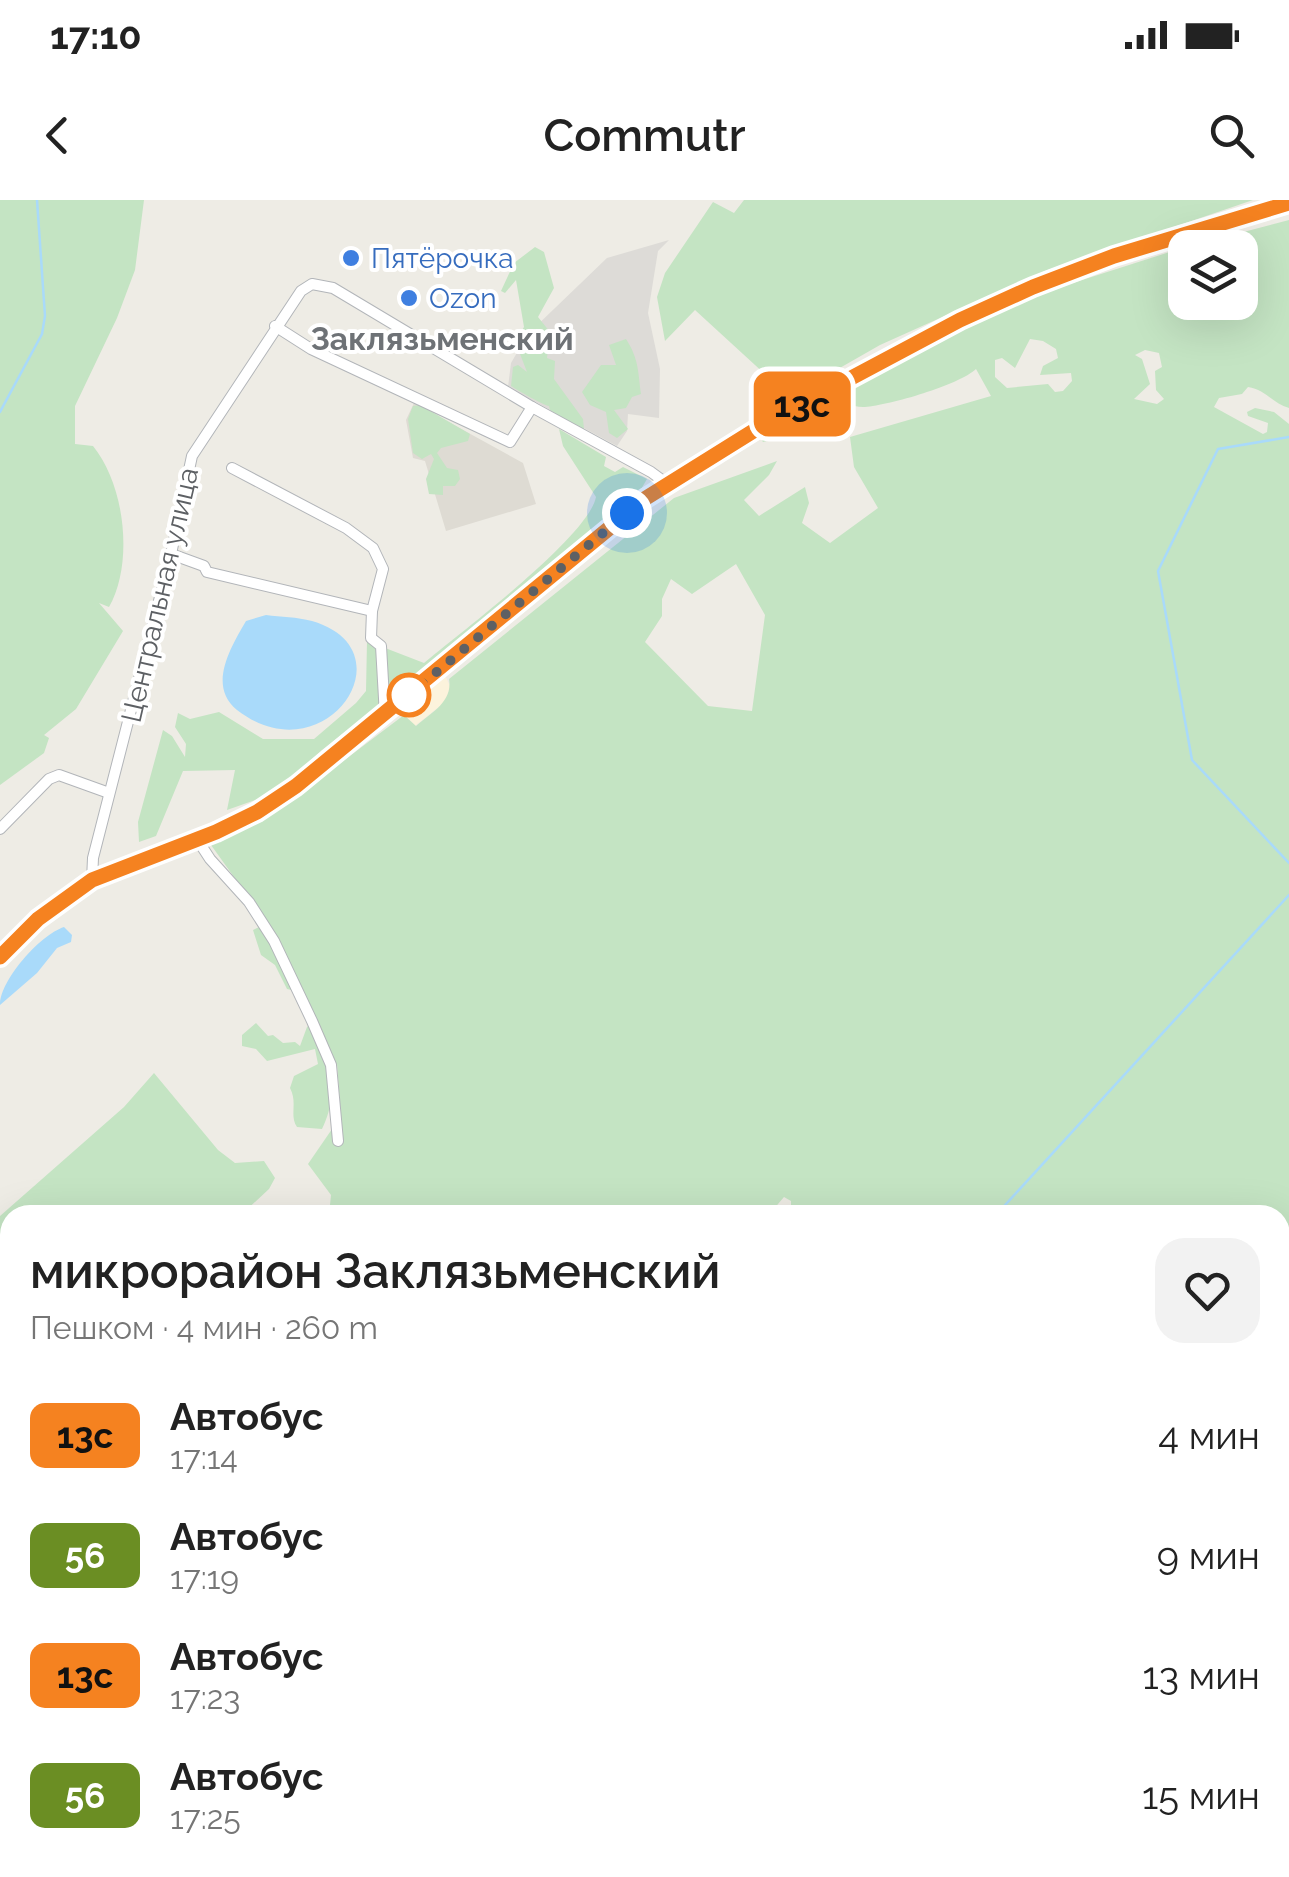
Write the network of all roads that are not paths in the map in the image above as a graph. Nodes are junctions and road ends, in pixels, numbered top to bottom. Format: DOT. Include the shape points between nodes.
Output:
graph roads {
  1 [pos="1289,203"];
  2 [pos="276,326"];
  3 [pos="532,407"];
  4 [pos="232,468"];
  5 [pos="666,483"];
  6 [pos="171,554"];
  7 [pos="372,611"];
  8 [pos="385,716"];
  9 [pos="109,794"];
  10 [pos="0,829"];
  11 [pos="197,839"];
  12 [pos="92,880"];
  13 [pos="0,957"];
  14 [pos="338,1140"];
  1 -- 5 [label="street" via="1114,256 970,315"];
  2 -- 3 [label="street" via="311,349 510,442"];
  2 -- 3 [label="street, Центральная улица" via="300,291 312,284 334,288"];
  2 -- 6 [label="street, Центральная улица" via="192,456"];
  3 -- 5 [label="street"];
  4 -- 7 [label="street" via="373,548 382,570"];
  5 -- 8 [label="street"];
  6 -- 7 [label="street" via="207,572"];
  6 -- 9 [label="street, Центральная улица"];
  7 -- 8 [label="street"];
  8 -- 11 [label="street" via="257,812"];
  9 -- 10 [label="street" via="59,775"];
  9 -- 12 [label="street, Центральная улица"];
  11 -- 12 [label="street"];
  11 -- 14 [label="street" via="274,941 312,1021 331,1065"];
  12 -- 13 [label="street"];
}
